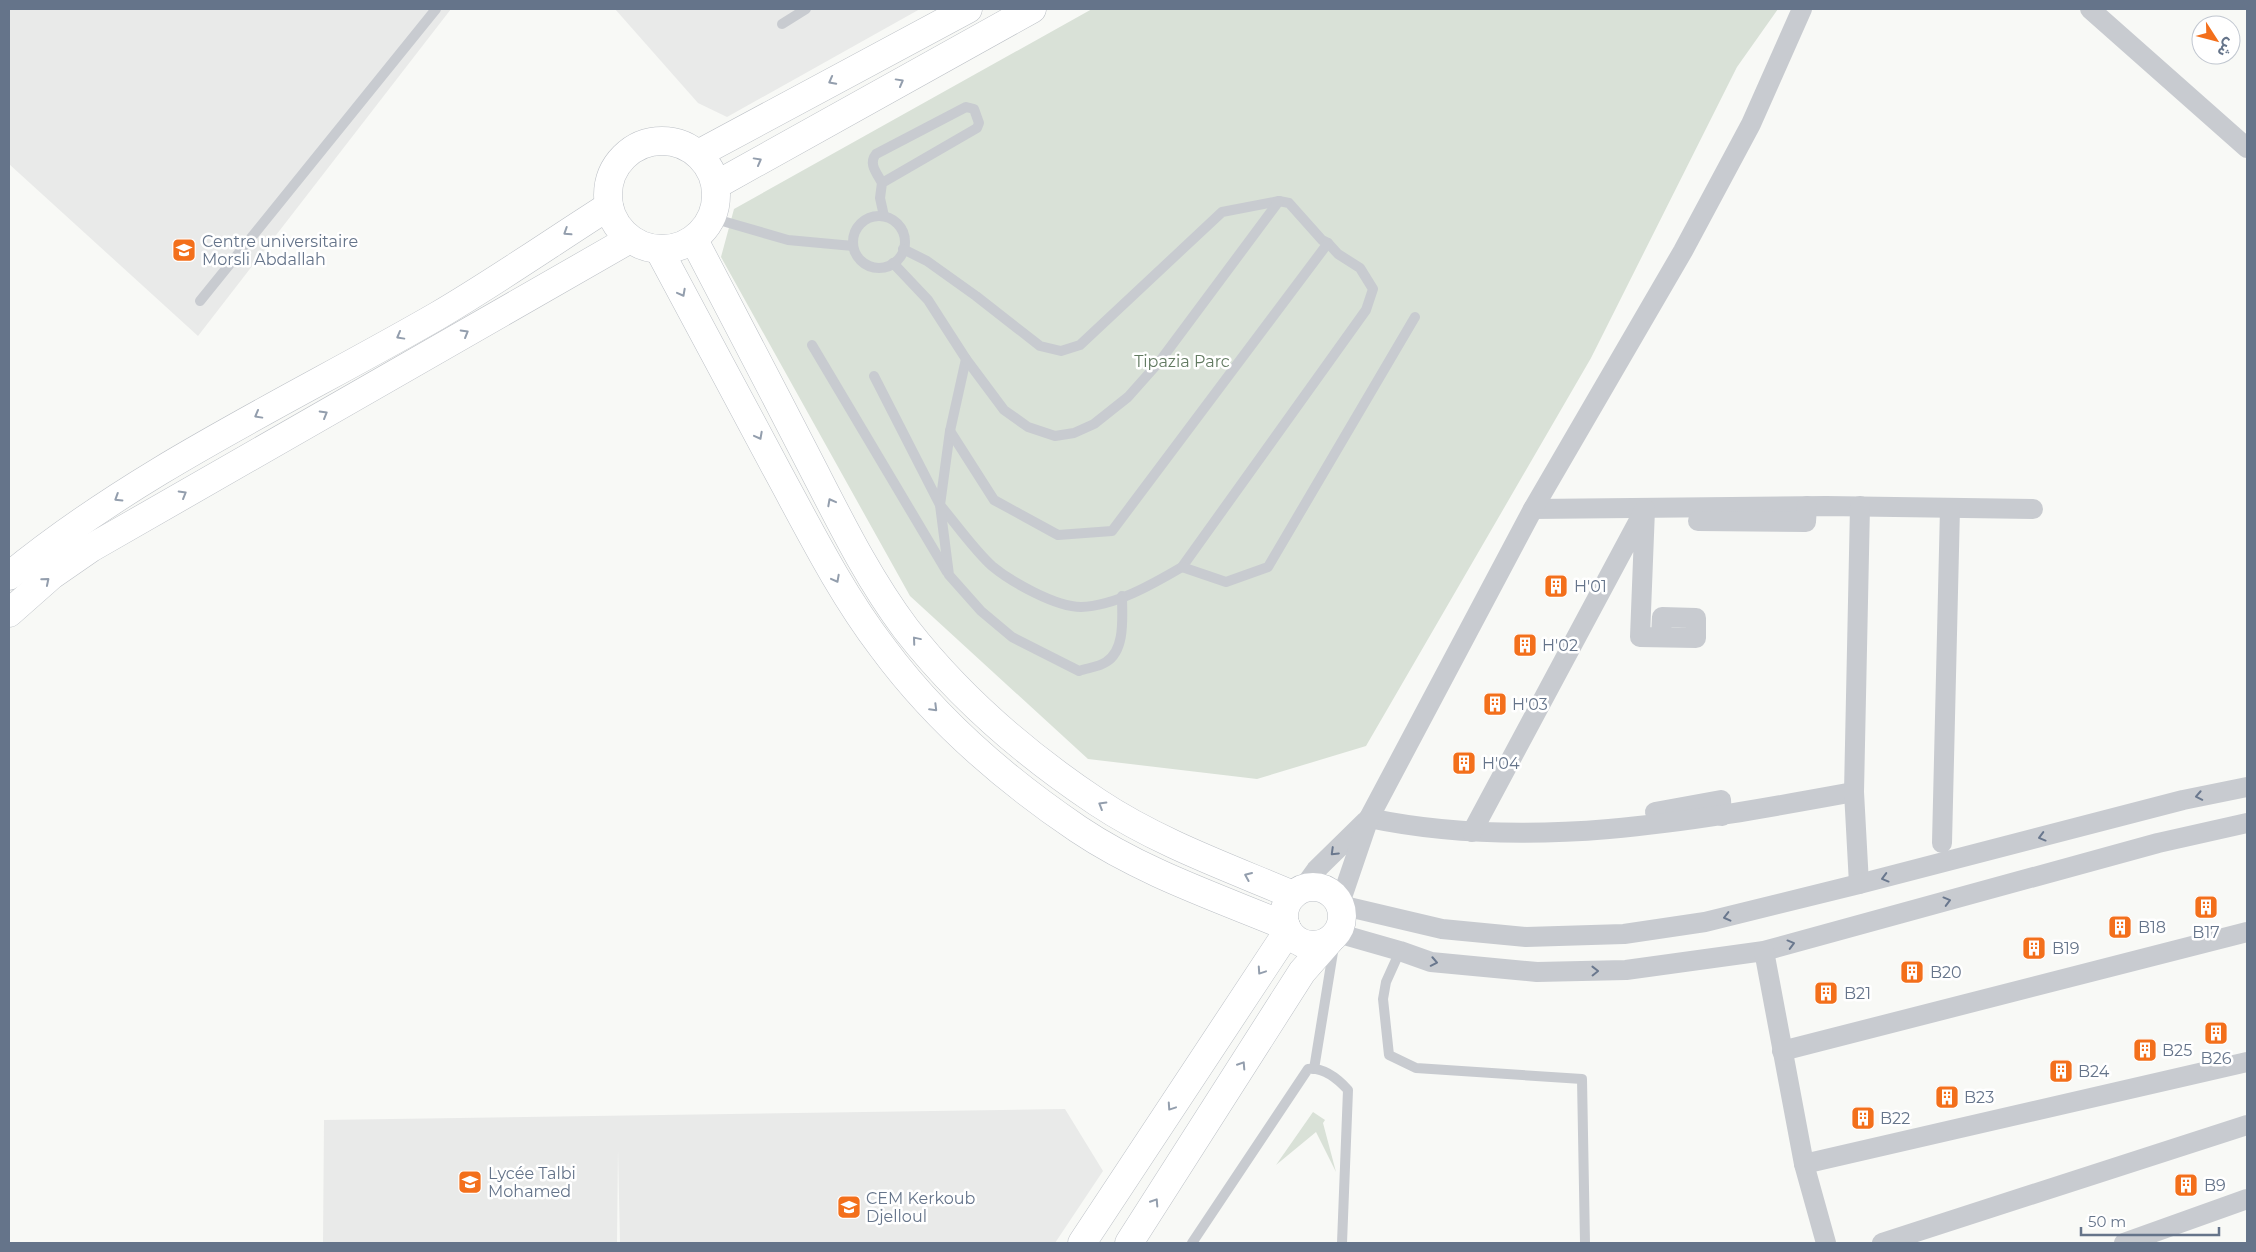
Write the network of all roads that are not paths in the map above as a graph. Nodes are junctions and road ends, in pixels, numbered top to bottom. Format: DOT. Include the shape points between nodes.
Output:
graph roads {
  1 [pos="436,9"];
  2 [pos="806,9"];
  3 [pos="968,9"];
  4 [pos="1032,9"];
  5 [pos="1802,9"];
  6 [pos="2090,9"];
  7 [pos="782,24"];
  8 [pos="2247,148"];
  9 [pos="698,154"];
  10 [pos="882,183"];
  11 [pos="716,185"];
  12 [pos="1279,201"];
  13 [pos="609,206"];
  14 [pos="884,216"];
  15 [pos="712,218"];
  16 [pos="630,239"];
  17 [pos="694,240"];
  18 [pos="1328,242"];
  19 [pos="853,246"];
  20 [pos="903,249"];
  21 [pos="659,250"];
  22 [pos="893,263"];
  23 [pos="200,301"];
  24 [pos="1415,317"];
  25 [pos="812,345"];
  26 [pos="966,358"];
  27 [pos="874,376"];
  28 [pos="950,431"];
  29 [pos="940,505"];
  30 [pos="1860,506"];
  31 [pos="1645,508"];
  32 [pos="1950,508"];
  33 [pos="2033,508"];
  34 [pos="1533,509"];
  35 [pos="1182,567"];
  36 [pos="949,575"];
  37 [pos="9,576"];
  38 [pos="1122,596"];
  39 [pos="9,613"];
  40 [pos="1661,637"];
  41 [pos="2247,787"];
  42 [pos="1854,792"];
  43 [pos="1369,818"];
  44 [pos="2247,823"];
  45 [pos="1472,832"];
  46 [pos="1942,843"];
  47 [pos="1859,884"];
  48 [pos="1298,892"];
  49 [pos="1340,904"];
  50 [pos="1287,928"];
  51 [pos="2247,932"];
  52 [pos="1333,936"];
  53 [pos="1400,951"];
  54 [pos="1764,951"];
  55 [pos="1782,1051"];
  56 [pos="2247,1062"];
  57 [pos="1314,1068"];
  58 [pos="2247,1125"];
  59 [pos="1804,1164"];
  60 [pos="2247,1199"];
  61 [pos="1082,1243"];
  62 [pos="1128,1243"];
  63 [pos="1192,1243"];
  64 [pos="1342,1243"];
  65 [pos="1585,1243"];
  66 [pos="1826,1243"];
  67 [pos="1882,1243"];
  68 [pos="2124,1243"];
  1 -- 23 [label="lane"];
  2 -- 7 [label="lane"];
  3 -- 9 [label="street, one-way"];
  11 -- 4 [label="street, one-way"];
  5 -- 34 [label="street" via="1750,124 1692,234"];
  6 -- 8 [label="street"];
  9 -- 11 [label="street"];
  9 -- 13 [label="street" via="688,147 667,141 634,148 612,173"];
  10 -- 10 [label="lane" via="977,128 974,109 966,107 876,154 872,164"];
  10 -- 14 [label="lane" via="880,198"];
  11 -- 15 [label="street" via="717,198"];
  12 -- 18 [label="lane" via="1289,203 1322,240"];
  12 -- 20 [label="lane" via="1222,212 1080,345 1060,351 1040,346 976,296"];
  12 -- 26 [label="lane" via="1160,361 1128,397 1094,424 1074,433 1055,436 1028,427 1004,410"];
  13 -- 16 [label="street" via="617,227"];
  13 -- 37 [label="street, one-way" via="438,315 231,430 116,499"];
  14 -- 19 [label="lane" via="868,218 861,223 856,229"];
  14 -- 20 [label="lane" via="903,232"];
  15 -- 17 [label="street"];
  15 -- 19 [label="lane" via="788,240"];
  16 -- 21 [label="street" via="646,248"];
  39 -- 16 [label="street, one-way" via="52,575 91,548"];
  17 -- 21 [label="street" via="683,246"];
  48 -- 17 [label="street, one-way" via="1155,836 1099,803 1045,766 995,725 949,679 869,576"];
  18 -- 28 [label="lane" via="1112,531 1058,536 994,500"];
  18 -- 35 [label="lane" via="1338,254 1360,268 1373,288 1366,310"];
  19 -- 22 [label="lane" via="856,254 868,265 886,267"];
  20 -- 22 [label="lane"];
  21 -- 50 [label="street, one-way" via="844,594 926,700 988,760 1079,830 1137,864"];
  22 -- 26 [label="lane" via="928,300"];
  24 -- 35 [label="lane" via="1268,567 1226,582"];
  25 -- 36 [label="lane"];
  26 -- 28 [label="lane"];
  27 -- 29 [label="lane"];
  28 -- 29 [label="lane"];
  29 -- 36 [label="lane"];
  29 -- 38 [label="lane" via="992,566 1036,595 1079,607 1102,604"];
  30 -- 31 [label="street" via="1807,506 1806,522 1687,521 1687,508"];
  30 -- 32 [label="street"];
  30 -- 42 [label="street"];
  31 -- 34 [label="street"];
  31 -- 40 [label="street" via="1640,636"];
  31 -- 45 [label="street"];
  32 -- 33 [label="street"];
  32 -- 46 [label="street"];
  34 -- 43 [label="street"];
  35 -- 38 [label="lane" via="1150,586"];
  36 -- 38 [label="lane" via="981,611 1012,637 1079,671 1106,662 1118,648"];
  41 -- 47 [label="street, one-way" via="2174,802"];
  42 -- 45 [label="street" via="1722,816 1721,800 1632,816 1523,820 1522,834"];
  42 -- 47 [label="street"];
  43 -- 45 [label="street" via="1411,827"];
  43 -- 48 [label="street, one-way"];
  43 -- 49 [label="street"];
  54 -- 44 [label="street, one-way"];
  47 -- 49 [label="street, one-way" via="1705,922 1624,934 1526,937 1442,929"];
  48 -- 49 [label="street" via="1320,887 1335,896"];
  48 -- 50 [label="street" via="1285,910"];
  49 -- 52 [label="street" via="1341,924"];
  50 -- 52 [label="street" via="1294,938 1312,945"];
  50 -- 61 [label="street, one-way"];
  51 -- 55 [label="street"];
  52 -- 53 [label="street"];
  52 -- 57 [label="lane"];
  62 -- 52 [label="street, one-way" via="1302,972"];
  53 -- 54 [label="street, one-way" via="1431,962 1537,972 1626,970"];
  53 -- 65 [label="lane" via="1386,982 1383,999 1389,1055 1416,1068 1582,1079"];
  54 -- 55 [label="street"];
  55 -- 59 [label="street"];
  56 -- 59 [label="street"];
  57 -- 63 [label="lane" via="1308,1069"];
  57 -- 64 [label="lane" via="1336,1077 1348,1090"];
  58 -- 67 [label="street"];
  59 -- 66 [label="street"];
  60 -- 68 [label="street"];
}
